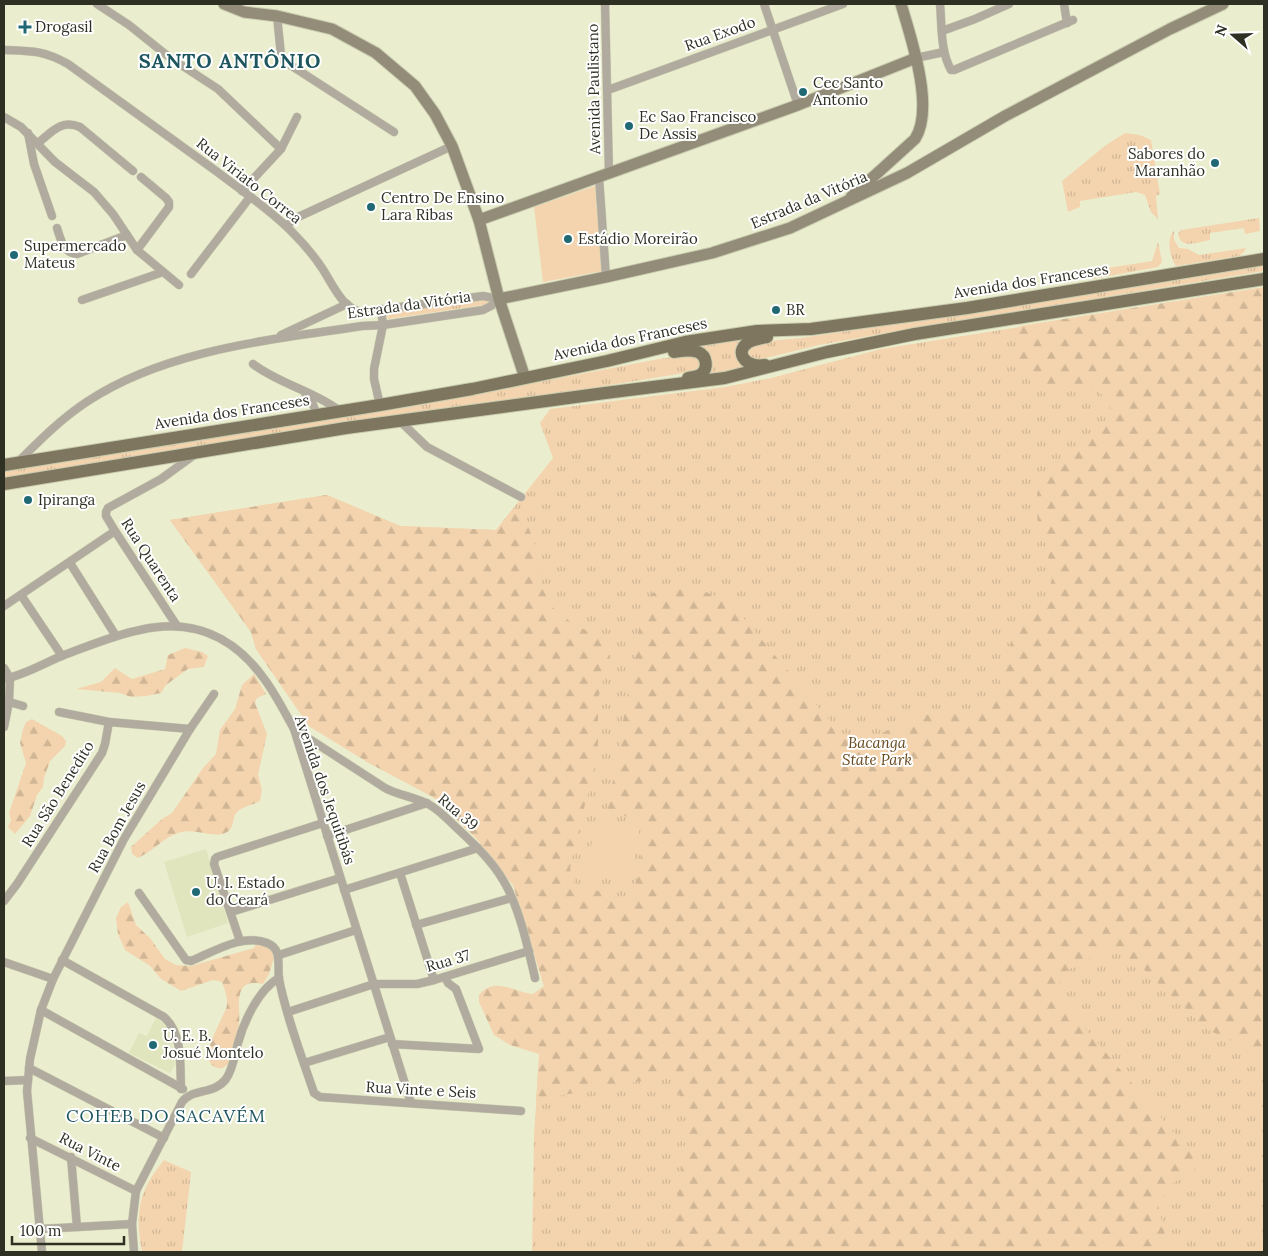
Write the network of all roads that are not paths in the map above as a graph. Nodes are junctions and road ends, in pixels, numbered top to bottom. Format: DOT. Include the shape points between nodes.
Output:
graph roads {
  1 [pos="97,4"];
  2 [pos="224,4"];
  3 [pos="608,4"];
  4 [pos="764,4"];
  5 [pos="843,4"];
  6 [pos="902,4"];
  7 [pos="940,4"];
  8 [pos="1009,4"];
  9 [pos="1064,4"];
  10 [pos="1223,4"];
  11 [pos="277,16"];
  12 [pos="774,28"];
  13 [pos="942,31"];
  14 [pos="4,50"];
  15 [pos="944,52"];
  16 [pos="916,58"];
  17 [pos="608,90"];
  18 [pos="798,105"];
  19 [pos="297,117"];
  20 [pos="4,118"];
  21 [pos="394,132"];
  22 [pos="28,134"];
  23 [pos="38,144"];
  24 [pos="452,146"];
  25 [pos="282,149"];
  26 [pos="133,171"];
  27 [pos="604,175"];
  28 [pos="141,177"];
  29 [pos="242,191"];
  30 [pos="250,197"];
  31 [pos="845,203"];
  32 [pos="52,216"];
  33 [pos="480,220"];
  34 [pos="286,226"];
  35 [pos="57,228"];
  36 [pos="127,235"];
  37 [pos="137,250"];
  38 [pos="1264,260"];
  39 [pos="163,272"];
  40 [pos="191,274"];
  41 [pos="606,278"];
  42 [pos="1264,278"];
  43 [pos="179,285"];
  44 [pos="499,299"];
  45 [pos="82,300"];
  46 [pos="347,304"];
  47 [pos="381,309"];
  48 [pos="383,325"];
  49 [pos="811,328"];
  50 [pos="272,340"];
  51 [pos="827,352"];
  52 [pos="607,361"];
  53 [pos="253,364"];
  54 [pos="525,378"];
  55 [pos="304,392"];
  56 [pos="605,393"];
  57 [pos="380,405"];
  58 [pos="340,411"];
  59 [pos="317,415"];
  60 [pos="400,421"];
  61 [pos="194,454"];
  62 [pos="160,459"];
  63 [pos="18,463"];
  64 [pos="4,465"];
  65 [pos="161,479"];
  66 [pos="4,484"];
  67 [pos="520,497"];
  68 [pos="115,531"];
  69 [pos="70,563"];
  70 [pos="22,595"];
  71 [pos="4,606"];
  72 [pos="177,626"];
  73 [pos="116,636"];
  74 [pos="62,656"];
  75 [pos="4,668"];
  76 [pos="7,678"];
  77 [pos="214,694"];
  78 [pos="6,701"];
  79 [pos="23,706"];
  80 [pos="59,712"];
  81 [pos="109,722"];
  82 [pos="4,727"];
  83 [pos="190,729"];
  84 [pos="294,730"];
  85 [pos="427,804"];
  86 [pos="323,823"];
  87 [pos="327,836"];
  88 [pos="478,848"];
  89 [pos="400,873"];
  90 [pos="340,878"];
  91 [pos="344,890"];
  92 [pos="139,893"];
  93 [pos="511,898"];
  94 [pos="4,901"];
  95 [pos="231,912"];
  96 [pos="416,925"];
  97 [pos="356,930"];
  98 [pos="240,941"];
  99 [pos="528,951"];
  100 [pos="279,955"];
  101 [pos="62,960"];
  102 [pos="4,962"];
  103 [pos="445,977"];
  104 [pos="279,978"];
  105 [pos="535,978"];
  106 [pos="53,979"];
  107 [pos="434,980"];
  108 [pos="374,984"];
  109 [pos="41,1010"];
  110 [pos="288,1012"];
  111 [pos="391,1040"];
  112 [pos="304,1062"];
  113 [pos="29,1068"];
  114 [pos="28,1080"];
  115 [pos="4,1081"];
  116 [pos="181,1088"];
  117 [pos="192,1094"];
  118 [pos="410,1103"];
  119 [pos="520,1111"];
  120 [pos="30,1138"];
  121 [pos="164,1138"];
  122 [pos="71,1157"];
  123 [pos="136,1191"];
  124 [pos="132,1224"];
  125 [pos="77,1227"];
  126 [pos="41,1228"];
  127 [pos="42,1252"];
  128 [pos="134,1252"];
  1 -- 25 [label="street" via="218,89"];
  2 -- 11 [label="street" via="244,12"];
  3 -- 17 [label="street, Avenida Paulistano"];
  4 -- 12 [label="street"];
  5 -- 12 [label="street, Rua Exodo"];
  6 -- 16 [label="street"];
  7 -- 13 [label="street"];
  8 -- 13 [label="street"];
  9 -- 15 [label="street" via="1070,22 957,70 951,70"];
  10 -- 31 [label="street, Estrada da Vitória" via="1170,29 1005,116 907,173"];
  11 -- 21 [label="street" via="284,61"];
  11 -- 24 [label="street" via="332,29 376,53 415,86"];
  12 -- 17 [label="street, Rua Exodo"];
  12 -- 18 [label="street"];
  13 -- 15 [label="street"];
  14 -- 29 [label="street, Rua Viriato Correa" via="40,51 68,64"];
  15 -- 16 [label="street"];
  16 -- 18 [label="street"];
  16 -- 31 [label="street" via="923,100 920,132"];
  17 -- 27 [label="street, Avenida Paulistano"];
  18 -- 27 [label="street"];
  19 -- 25 [label="street"];
  20 -- 22 [label="street"];
  22 -- 23 [label="street"];
  22 -- 32 [label="street" via="34,164"];
  23 -- 26 [label="street" via="63,124 72,124 80,127"];
  23 -- 36 [label="street" via="103,201"];
  24 -- 33 [label="street"];
  24 -- 34 [label="street" via="296,218"];
  25 -- 29 [label="street"];
  27 -- 33 [label="street"];
  27 -- 41 [label="street, Avenida Paulistano"];
  28 -- 37 [label="street" via="166,198 169,207"];
  29 -- 30 [label="street, Rua Viriato Correa"];
  30 -- 34 [label="street, Rua Viriato Correa"];
  30 -- 40 [label="street"];
  31 -- 41 [label="street, Estrada da Vitória" via="790,228 712,253"];
  33 -- 44 [label="street"];
  34 -- 46 [label="street, Rua Viriato Correa" via="312,254"];
  35 -- 36 [label="street" via="64,248 71,254"];
  36 -- 37 [label="street"];
  37 -- 39 [label="street"];
  38 -- 49 [label="main road, Avenida dos Franceses" via="967,308"];
  39 -- 43 [label="street"];
  39 -- 45 [label="street"];
  41 -- 44 [label="street, Estrada da Vitória"];
  42 -- 51 [label="main road" via="915,334"];
  44 -- 47 [label="street" via="483,296"];
  44 -- 48 [label="street, Estrada da Vitória" via="483,310"];
  44 -- 54 [label="street"];
  46 -- 47 [label="street" via="362,312"];
  46 -- 50 [label="street"];
  47 -- 48 [label="street"];
  48 -- 50 [label="street, Estrada da Vitória"];
  48 -- 57 [label="street" via="374,369"];
  49 -- 51 [label="main road" via="753,340 744,347 742,357 749,364 759,366"];
  49 -- 52 [label="main road, Avenida dos Franceses" via="757,331 686,342"];
  50 -- 63 [label="street, Estrada da Vitória" via="199,354 132,377 66,417"];
  51 -- 56 [label="main road" via="725,378"];
  52 -- 54 [label="main road, Avenida dos Franceses"];
  52 -- 56 [label="main road" via="691,350 702,354 706,363 705,370 696,377"];
  53 -- 55 [label="street"];
  54 -- 57 [label="main road, Avenida dos Franceses"];
  55 -- 58 [label="street"];
  55 -- 59 [label="street"];
  56 -- 60 [label="main road"];
  57 -- 58 [label="main road, Avenida dos Franceses"];
  58 -- 59 [label="main road, Avenida dos Franceses"];
  59 -- 63 [label="main road, Avenida dos Franceses"];
  60 -- 61 [label="main road"];
  60 -- 67 [label="street" via="427,447"];
  61 -- 62 [label="main road"];
  61 -- 65 [label="street, Rua Quarenta"];
  62 -- 65 [label="street" via="167,470"];
  62 -- 66 [label="main road"];
  63 -- 64 [label="main road, Avenida dos Franceses"];
  65 -- 68 [label="street, Rua Quarenta" via="106,510"];
  68 -- 69 [label="street"];
  68 -- 72 [label="street, Rua Quarenta"];
  69 -- 70 [label="street"];
  69 -- 73 [label="street"];
  70 -- 71 [label="street"];
  70 -- 74 [label="street"];
  72 -- 73 [label="street, Avenida dos Jequitibás" via="148,628"];
  72 -- 84 [label="street, Avenida dos Jequitibás" via="205,631 239,652 266,681"];
  73 -- 74 [label="street, Avenida dos Jequitibás"];
  74 -- 76 [label="street, Avenida dos Jequitibás"];
  75 -- 76 [label="street"];
  76 -- 78 [label="street"];
  77 -- 83 [label="street, Rua Bom Jesus"];
  78 -- 79 [label="street"];
  78 -- 82 [label="street"];
  80 -- 81 [label="street"];
  81 -- 83 [label="street"];
  81 -- 94 [label="street, Rua São Benedito" via="102,753"];
  83 -- 101 [label="street, Rua Bom Jesus" via="124,839"];
  84 -- 85 [label="street, Rua 39" via="385,788"];
  84 -- 86 [label="street, Avenida dos Jequitibás"];
  85 -- 87 [label="street"];
  85 -- 88 [label="street, Rua 39"];
  86 -- 87 [label="street, Avenida dos Jequitibás"];
  86 -- 95 [label="street" via="217,857 214,864"];
  87 -- 90 [label="street, Avenida dos Jequitibás"];
  88 -- 89 [label="street"];
  88 -- 93 [label="street, Rua 39" via="502,879"];
  89 -- 91 [label="street"];
  89 -- 96 [label="street"];
  90 -- 91 [label="street, Avenida dos Jequitibás"];
  90 -- 95 [label="street"];
  91 -- 97 [label="street, Avenida dos Jequitibás"];
  92 -- 98 [label="street" via="186,960 191,961"];
  93 -- 96 [label="street"];
  93 -- 99 [label="street, Rua 39"];
  95 -- 98 [label="street"];
  96 -- 107 [label="street"];
  97 -- 100 [label="street"];
  97 -- 108 [label="street, Avenida dos Jequitibás"];
  98 -- 100 [label="street" via="269,943"];
  99 -- 103 [label="street, Rua 37"];
  99 -- 105 [label="street, Rua 39"];
  100 -- 104 [label="street"];
  101 -- 106 [label="street, Rua Bom Jesus"];
  101 -- 116 [label="street" via="172,1023 178,1042"];
  102 -- 106 [label="street"];
  103 -- 107 [label="street, Rua 37"];
  103 -- 111 [label="street" via="456,989 478,1048"];
  104 -- 110 [label="street"];
  104 -- 117 [label="street" via="268,986 246,1020 226,1080 212,1090"];
  106 -- 109 [label="street, Rua Bom Jesus"];
  107 -- 108 [label="street, Rua 37" via="407,985"];
  108 -- 110 [label="street, Rua 37"];
  108 -- 111 [label="street, Avenida dos Jequitibás"];
  109 -- 113 [label="street, Rua Bom Jesus"];
  109 -- 116 [label="street"];
  110 -- 112 [label="street"];
  111 -- 112 [label="street"];
  111 -- 118 [label="street, Avenida dos Jequitibás"];
  112 -- 118 [label="street, Rua Vinte e Seis" via="314,1093 320,1098"];
  113 -- 114 [label="street, Rua Bom Jesus"];
  113 -- 121 [label="street"];
  114 -- 115 [label="street"];
  114 -- 120 [label="street, Rua Bom Jesus"];
  116 -- 117 [label="street"];
  117 -- 121 [label="street" via="182,1102"];
  118 -- 119 [label="street, Rua Vinte e Seis"];
  120 -- 122 [label="street, Rua Vinte"];
  120 -- 126 [label="street, Rua Bom Jesus"];
  121 -- 123 [label="street"];
  122 -- 123 [label="street, Rua Vinte"];
  122 -- 125 [label="street"];
  123 -- 124 [label="street"];
  124 -- 125 [label="street"];
  124 -- 128 [label="street"];
  125 -- 126 [label="street"];
  126 -- 127 [label="street, Rua Bom Jesus"];
}
